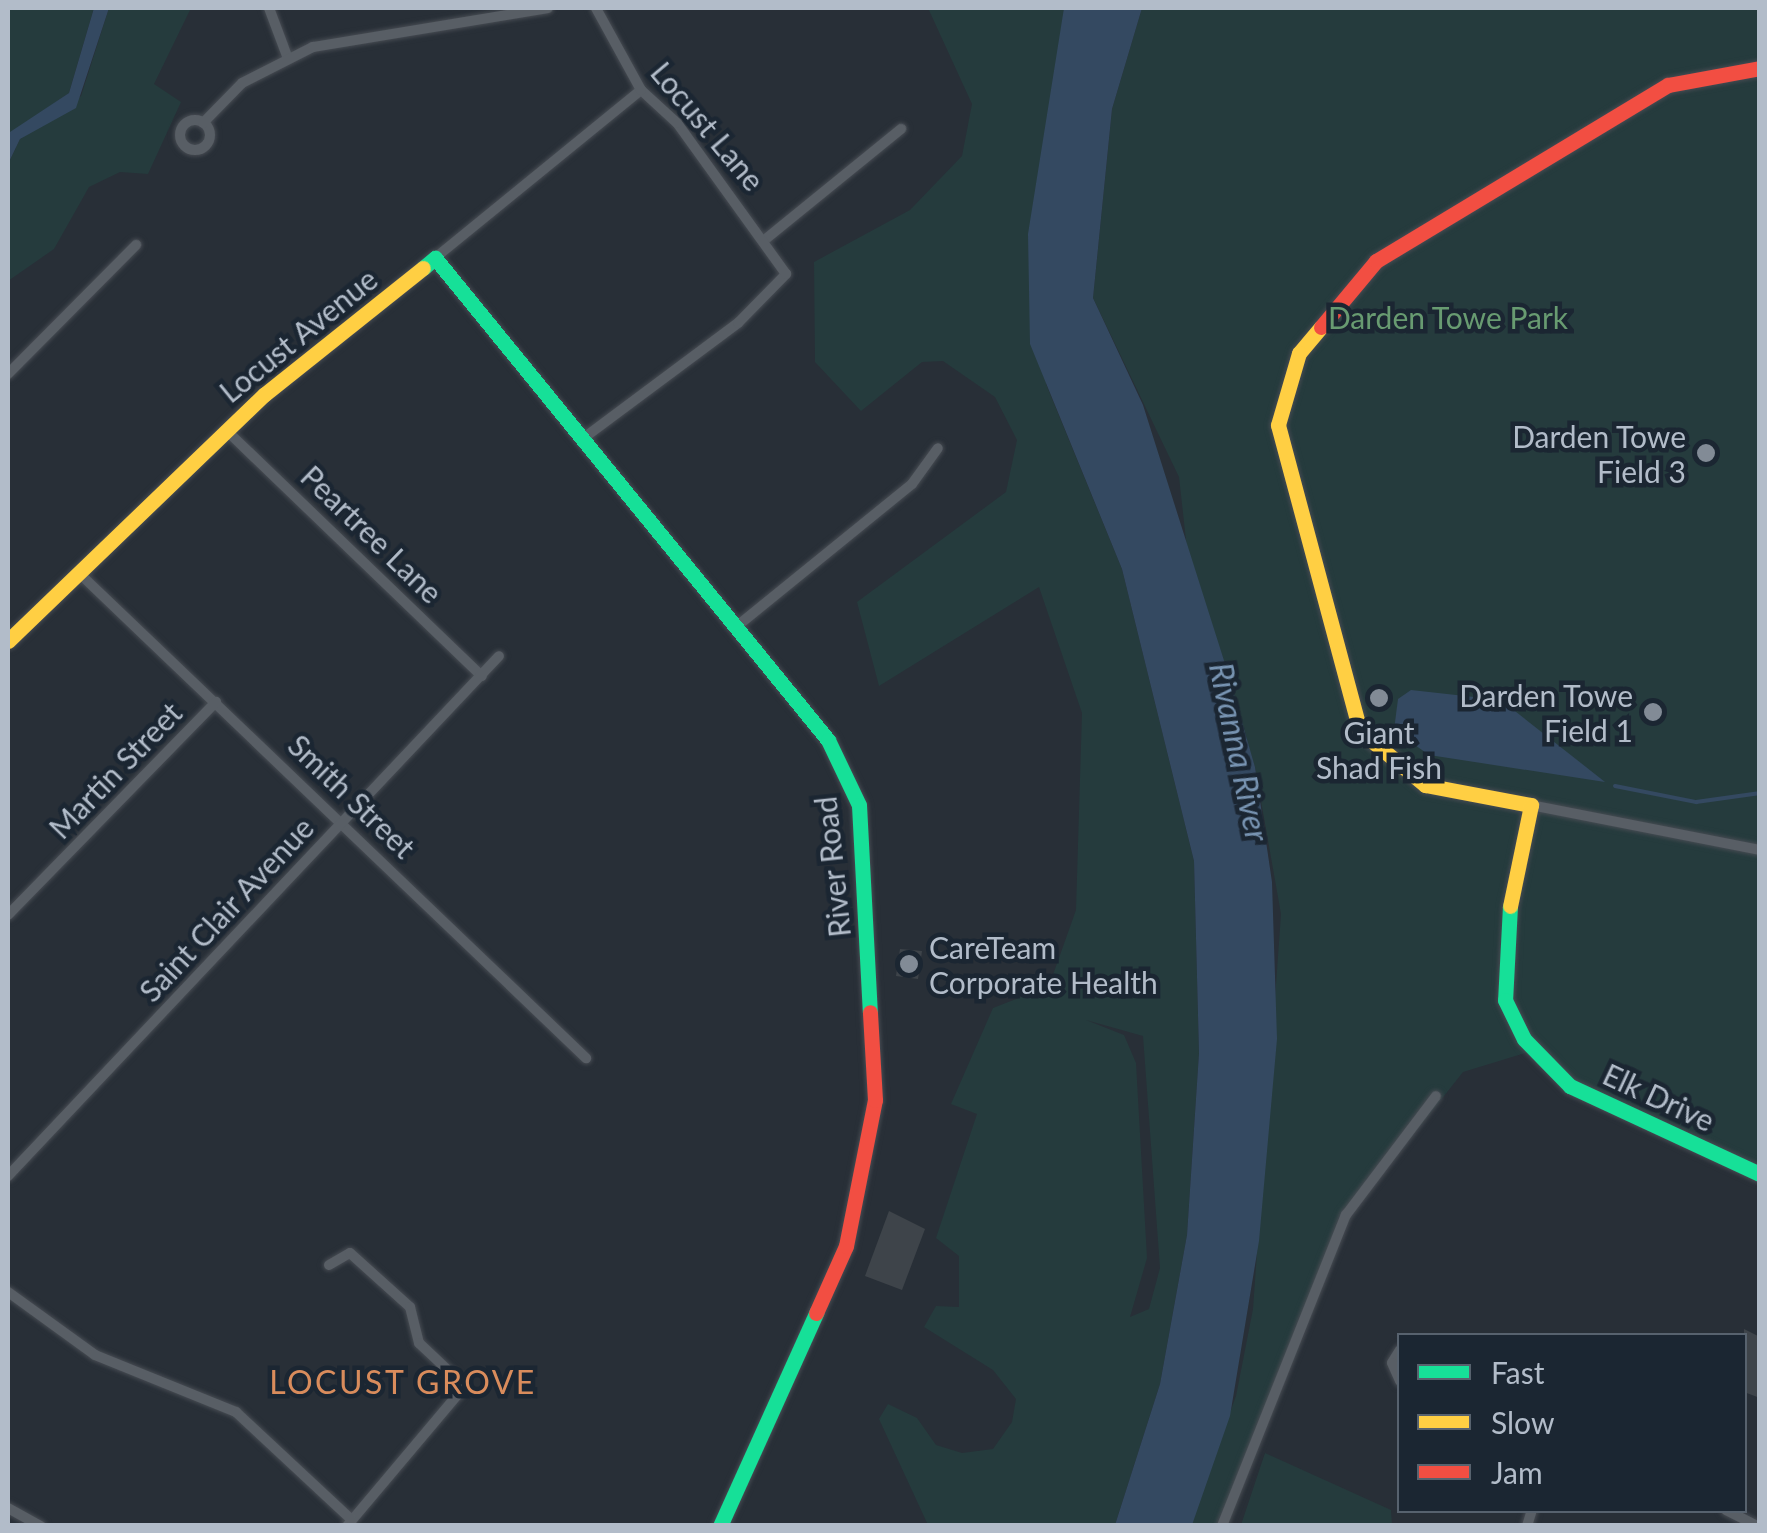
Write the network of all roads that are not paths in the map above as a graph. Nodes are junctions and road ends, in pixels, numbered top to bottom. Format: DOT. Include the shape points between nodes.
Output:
graph roads {
  1 [pos="269,8"];
  2 [pos="548,8"];
  3 [pos="603,10"];
  4 [pos="288,56"];
  5 [pos="1760,68"];
  6 [pos="641,90"];
  7 [pos="204,123"];
  8 [pos="901,129"];
  9 [pos="767,238"];
  10 [pos="136,245"];
  11 [pos="435,258"];
  12 [pos="8,374"];
  13 [pos="226,430"];
  14 [pos="581,440"];
  15 [pos="938,448"];
  16 [pos="79,573"];
  17 [pos="736,627"];
  18 [pos="8,641"];
  19 [pos="500,656"];
  20 [pos="482,676"];
  21 [pos="216,702"];
  22 [pos="1531,805"];
  23 [pos="342,821"];
  24 [pos="1760,850"];
  25 [pos="8,915"];
  26 [pos="586,1058"];
  27 [pos="1436,1096"];
  28 [pos="1760,1174"];
  29 [pos="8,1176"];
  30 [pos="329,1265"];
  31 [pos="8,1292"];
  32 [pos="8,1508"];
  33 [pos="1732,1513"];
  34 [pos="349,1523"];
  35 [pos="40,1526"];
  36 [pos="720,1526"];
  37 [pos="1222,1526"];
  38 [pos="1758,1526"];
  1 -- 4 [label="street"];
  2 -- 4 [label="street"];
  3 -- 6 [label="street, Locust Lane"];
  4 -- 7 [label="street" via="242,83"];
  5 -- 22 [label="street" via="1668,85 1399,246 1336,300 1283,391 1284,472 1360,731 1425,785"];
  6 -- 9 [label="street, Locust Lane"];
  6 -- 11 [label="street, Locust Avenue"];
  8 -- 9 [label="street"];
  9 -- 14 [label="street, Locust Lane" via="786,274 738,323"];
  10 -- 12 [label="street"];
  11 -- 13 [label="street, Locust Avenue"];
  11 -- 14 [label="street, River Road"];
  13 -- 16 [label="street, Locust Avenue"];
  13 -- 20 [label="street, Peartree Lane"];
  14 -- 17 [label="street, River Road"];
  15 -- 17 [label="street" via="912,484"];
  16 -- 18 [label="street, Locust Avenue"];
  16 -- 21 [label="street, Smith Street"];
  17 -- 36 [label="street, River Road" via="828,740 859,805 876,1100 846,1246"];
  19 -- 20 [label="street, Saint Clair Avenue"];
  20 -- 23 [label="street, Saint Clair Avenue"];
  21 -- 23 [label="street, Smith Street"];
  21 -- 25 [label="street, Martin Street"];
  22 -- 24 [label="street"];
  22 -- 28 [label="street, Elk Drive" via="1500,966 1505,1000 1541,1062 1570,1086"];
  23 -- 26 [label="street, Smith Street"];
  23 -- 29 [label="street, Saint Clair Avenue"];
  27 -- 37 [label="street" via="1338,1233"];
  30 -- 34 [label="street" via="350,1253 410,1306 419,1343 458,1384"];
  31 -- 34 [label="street" via="95,1356 227,1406"];
  32 -- 35 [label="street"];
  33 -- 38 [label="street"];
}
